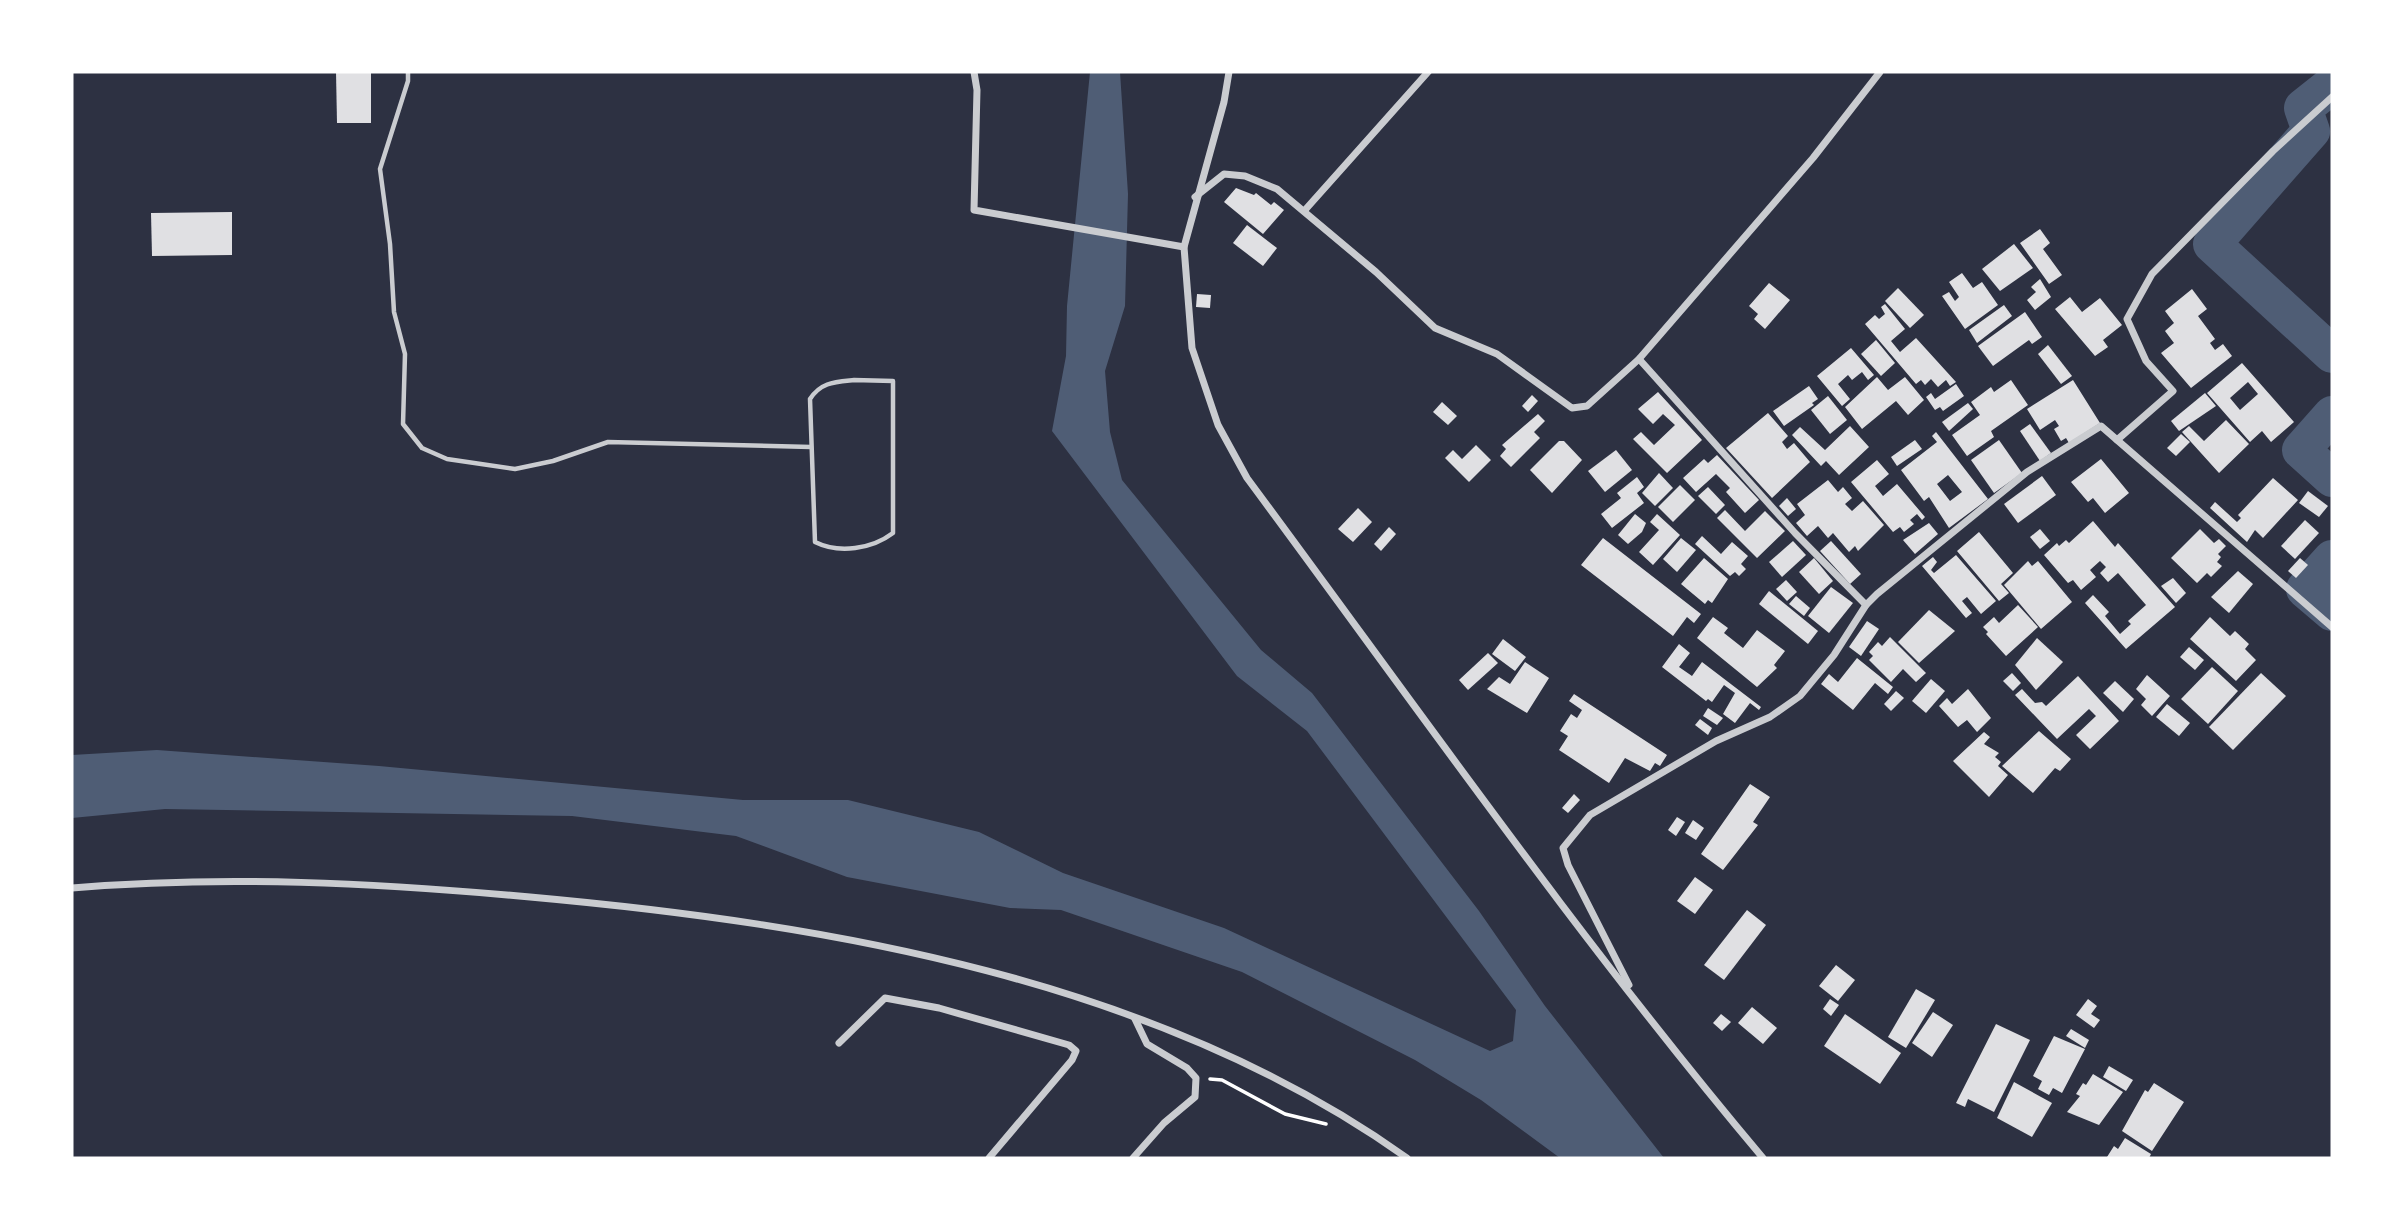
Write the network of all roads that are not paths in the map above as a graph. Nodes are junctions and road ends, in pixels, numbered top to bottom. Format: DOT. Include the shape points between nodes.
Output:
graph roads {
  1 [pos="408,72"];
  2 [pos="974,72"];
  3 [pos="1229,72"];
  4 [pos="1428,72"];
  5 [pos="1880,72"];
  6 [pos="2332,97"];
  7 [pos="1195,197"];
  8 [pos="1305,210"];
  9 [pos="1184,247"];
  10 [pos="1639,359"];
  11 [pos="2117,440"];
  12 [pos="811,447"];
  13 [pos="1866,605"];
  14 [pos="2332,627"];
  15 [pos="72,888"];
  16 [pos="1634,996"];
  17 [pos="1135,1018"];
  18 [pos="839,1043"];
  19 [pos="989,1158"];
  20 [pos="1133,1158"];
  21 [pos="1407,1158"];
  22 [pos="1763,1158"];
  1 -- 12 [label="lane" via="380,169 394,312 405,354 402,424 422,448 447,459 515,469 608,442"];
  2 -- 9 [label="street" via="974,210"];
  3 -- 7 [label="street"];
  4 -- 8 [label="street"];
  5 -- 10 [label="street" via="1813,159"];
  6 -- 11 [label="street" via="2152,274 2127,319 2146,361 2173,391"];
  7 -- 8 [label="street" via="1224,174 1261,182"];
  7 -- 9 [label="street"];
  8 -- 10 [label="street" via="1435,328 1497,355 1572,408 1587,406"];
  9 -- 16 [label="street" via="1192,348 1218,425 1247,478"];
  10 -- 13 [label="street"];
  11 -- 13 [label="street" via="2101,426 2027,472"];
  11 -- 14 [label="street"];
  12 -- 12 [label="lane" via="810,399 817,388 843,381 893,381 893,533 865,548 826,547 815,542"];
  13 -- 16 [label="street" via="1800,696 1590,816 1563,848"];
  15 -- 17 [label="street" via="151,881 277,880 418,887 702,914 852,940 981,970"];
  16 -- 22 [label="street"];
  17 -- 20 [label="street" via="1147,1044 1196,1078 1195,1097"];
  17 -- 21 [label="street" via="1298,1089"];
  18 -- 19 [label="street" via="885,998 939,1008 1069,1045 1076,1051 1072,1060"];
}
